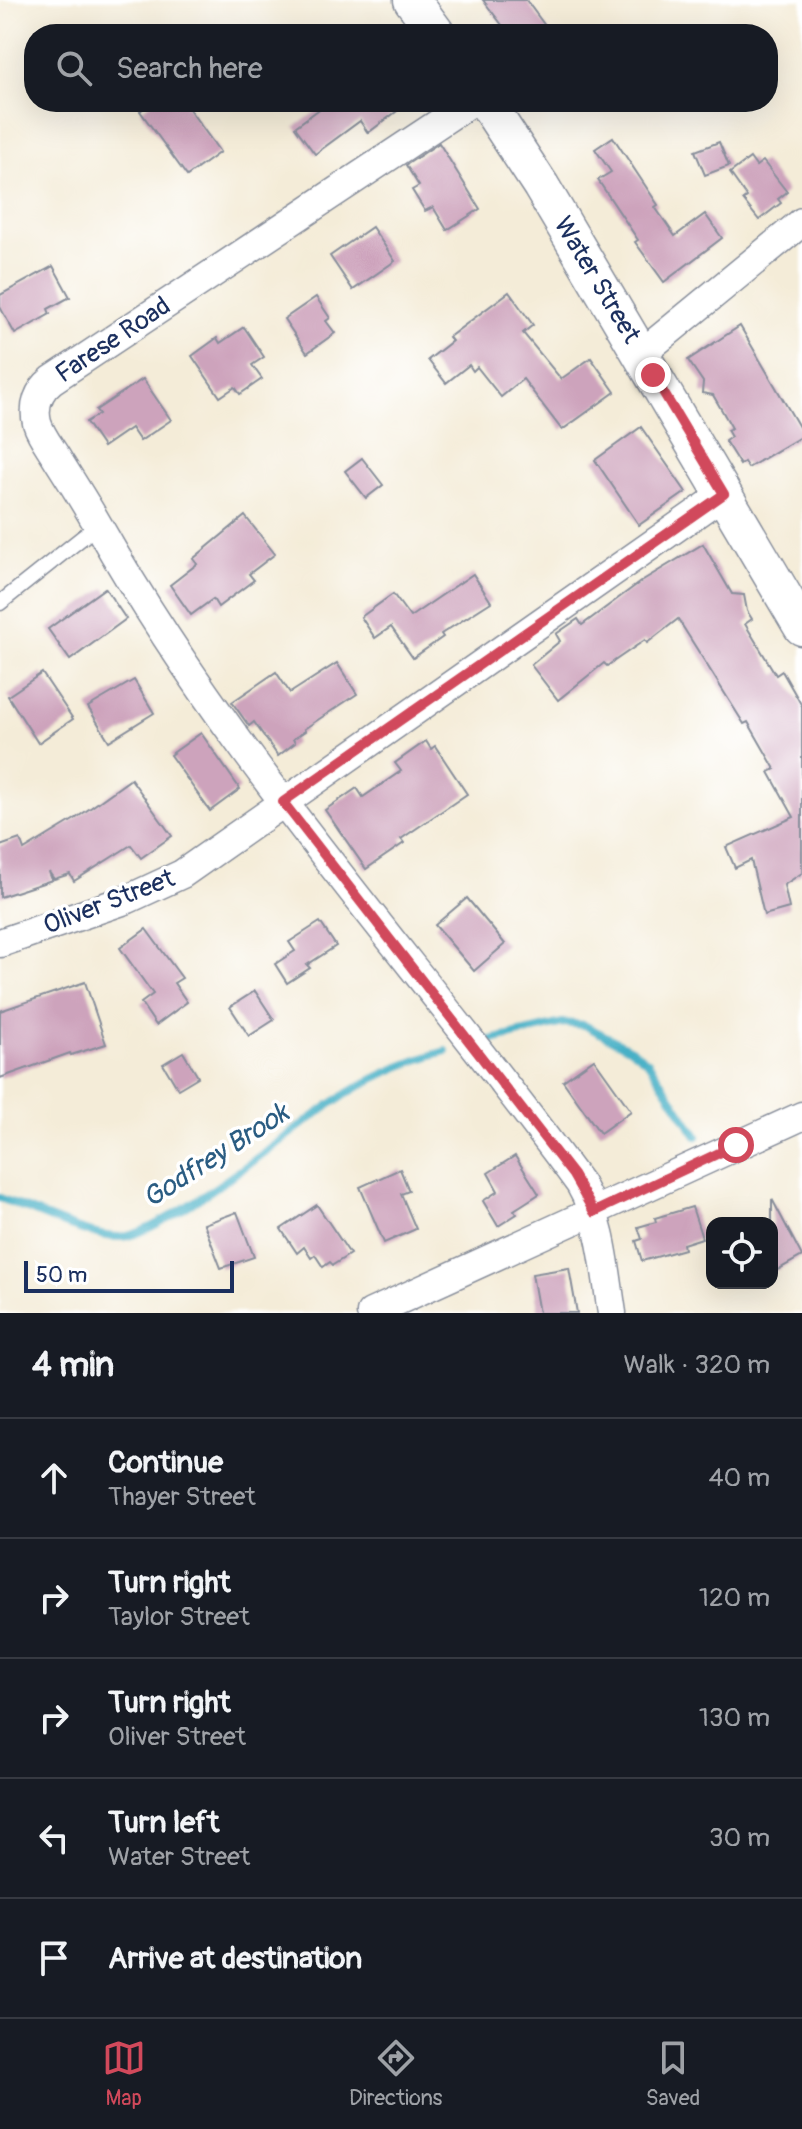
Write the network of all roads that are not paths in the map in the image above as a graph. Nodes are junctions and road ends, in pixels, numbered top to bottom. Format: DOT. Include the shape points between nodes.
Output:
graph roads {
  1 [pos="412,0"];
  2 [pos="430,24"];
  3 [pos="456,112"];
  4 [pos="493,112"];
  5 [pos="802,222"];
  6 [pos="641,354"];
  7 [pos="724,494"];
  8 [pos="98,525"];
  9 [pos="0,603"];
  10 [pos="802,627"];
  11 [pos="283,802"];
  12 [pos="0,943"];
  13 [pos="802,1116"];
  14 [pos="594,1212"];
  15 [pos="371,1313"];
  16 [pos="612,1313"];
  1 -- 2 [label="street"];
  3 -- 8 [label="street, Farese Road" via="44,387 37,401 38,426"];
  4 -- 6 [label="street, Water Street"];
  5 -- 6 [label="street"];
  6 -- 7 [label="street, Water Street"];
  7 -- 10 [label="street, Water Street"];
  7 -- 11 [label="street, Oliver Street"];
  8 -- 9 [label="lane"];
  8 -- 11 [label="street, Farese Road" via="141,601"];
  11 -- 12 [label="street, Oliver Street" via="165,884"];
  11 -- 14 [label="street, Farese Road" via="573,1175"];
  13 -- 14 [label="street"];
  14 -- 15 [label="street"];
  14 -- 16 [label="street, Farese Road"];
}
